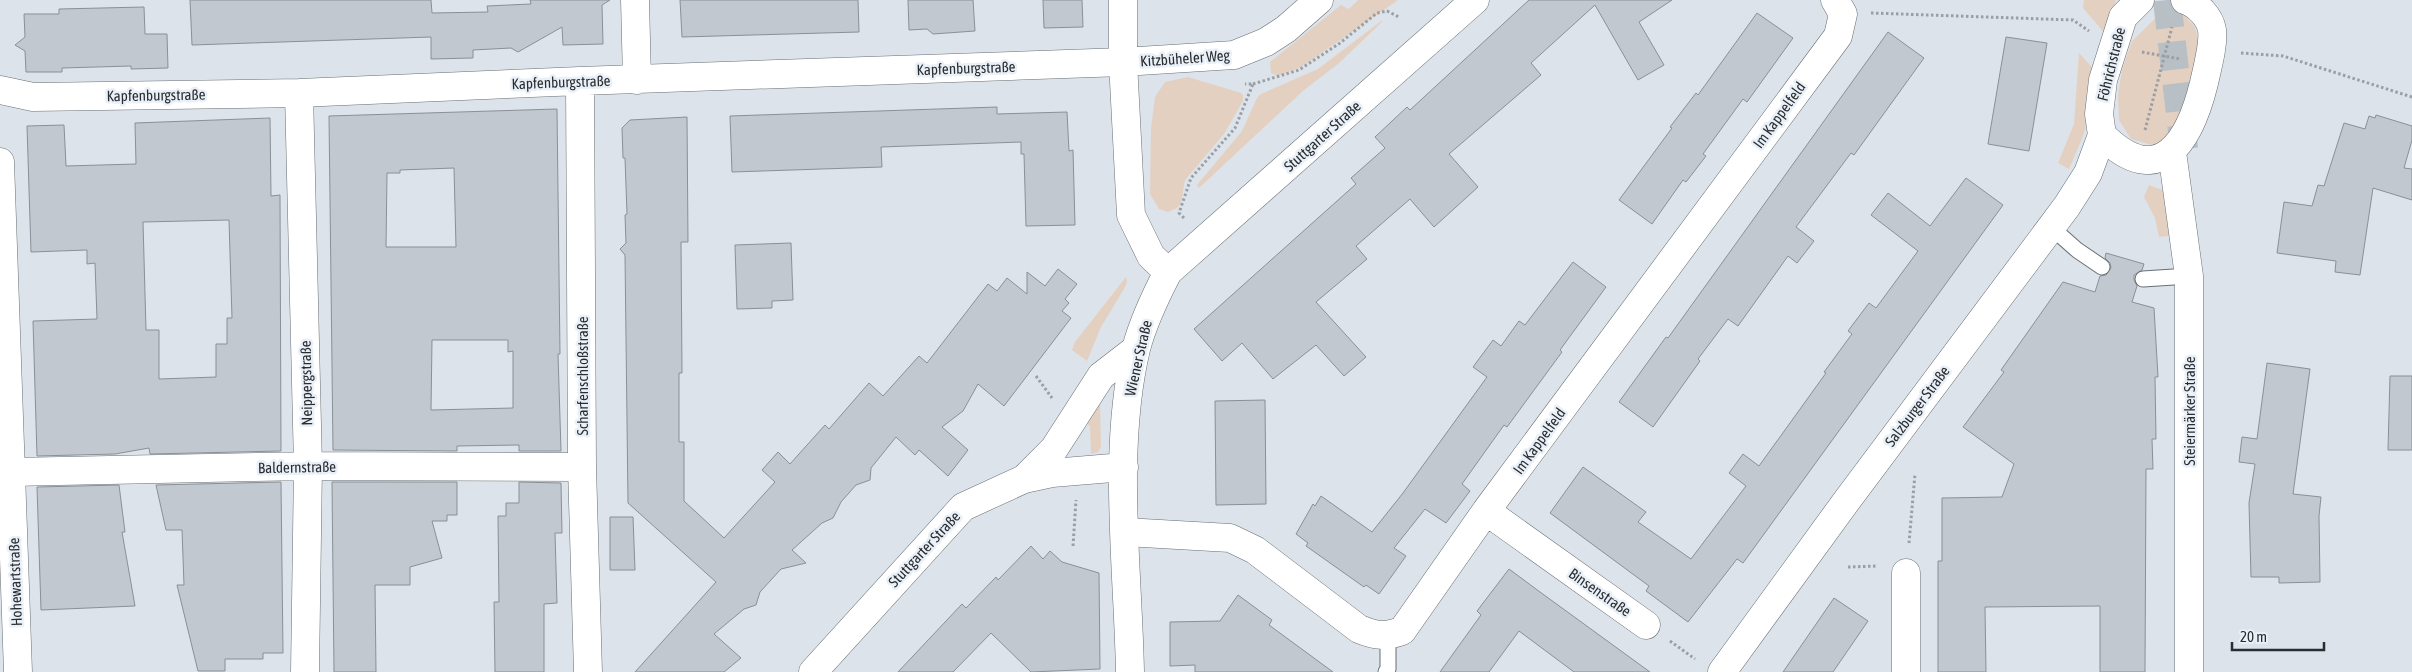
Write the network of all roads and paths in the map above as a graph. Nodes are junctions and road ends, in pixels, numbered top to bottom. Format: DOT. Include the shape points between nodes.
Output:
graph roads {
  1 [pos="635,0"];
  2 [pos="1123,0"];
  3 [pos="1319,0"];
  4 [pos="1475,0"];
  5 [pos="2140,0"];
  6 [pos="1839,7"];
  7 [pos="2195,8"];
  8 [pos="1398,17"];
  9 [pos="2113,47"];
  10 [pos="2164,56"];
  11 [pos="1123,62"];
  12 [pos="2208,64"];
  13 [pos="637,80"];
  14 [pos="580,81"];
  15 [pos="1244,84"];
  16 [pos="1253,84"];
  17 [pos="0,90"];
  18 [pos="299,93"];
  19 [pos="2412,97"];
  20 [pos="2102,135"];
  21 [pos="2172,152"];
  22 [pos="2138,159"];
  23 [pos="0,162"];
  24 [pos="1179,213"];
  25 [pos="2051,227"];
  26 [pos="2102,267"];
  27 [pos="1168,272"];
  28 [pos="2190,276"];
  29 [pos="2143,279"];
  30 [pos="1136,349"];
  31 [pos="308,466"];
  32 [pos="582,467"];
  33 [pos="1124,467"];
  34 [pos="11,472"];
  35 [pos="1915,474"];
  36 [pos="1024,479"];
  37 [pos="1486,511"];
  38 [pos="1125,532"];
  39 [pos="1906,573"];
  40 [pos="1646,625"];
  41 [pos="1388,636"];
  42 [pos="1711,667"];
  43 [pos="18,672"];
  44 [pos="305,672"];
  45 [pos="588,672"];
  46 [pos="813,672"];
  47 [pos="1130,672"];
  48 [pos="1386,672"];
  49 [pos="1906,672"];
  50 [pos="2189,672"];
  1 -- 13 [label="street"];
  2 -- 11 [label="street"];
  3 -- 11 [label="street, Kitzbüheler Weg" via="1266,42 1234,55"];
  4 -- 27 [label="street, Stuttgarter Straße"];
  5 -- 9 [label="street, Föhrichstraße" via="2123,17"];
  6 -- 9 [label="path" via="2073,20"];
  6 -- 37 [label="street, Im Kappelfeld" via="1838,36"];
  7 -- 10 [label="path"];
  7 -- 12 [label="street" via="2212,30"];
  8 -- 16 [label="path" via="1387,11 1377,13 1340,44 1300,70"];
  9 -- 10 [label="path"];
  9 -- 20 [label="street, Föhrichstraße" via="2103,80 2099,114"];
  10 -- 12 [label="path"];
  10 -- 22 [label="path"];
  11 -- 13 [label="street, Kapfenburgstraße"];
  11 -- 27 [label="street" via="1131,215 1151,256"];
  12 -- 19 [label="path" via="2235,70 2241,52 2283,56"];
  12 -- 21 [label="street" via="2198,110"];
  13 -- 14 [label="street, Kapfenburgstraße"];
  14 -- 18 [label="street, Kapfenburgstraße"];
  14 -- 32 [label="street, Scharfenschloßstraße"];
  15 -- 16 [label="path"];
  16 -- 24 [label="path" via="1235,128 1191,178"];
  17 -- 18 [label="street, Kapfenburgstraße" via="33,97"];
  18 -- 31 [label="street, Neippergstraße"];
  20 -- 22 [label="street" via="2115,148"];
  20 -- 25 [label="street, Salzburger Straße" via="2088,173"];
  21 -- 22 [label="street" via="2160,159"];
  21 -- 28 [label="street, Steiermärker Straße"];
  23 -- 34 [label="street, Hohewartstraße"];
  25 -- 26 [label="lane"];
  25 -- 42 [label="street, Salzburger Straße" via="1845,503"];
  27 -- 30 [label="street, Wiener Straße" via="1151,306"];
  28 -- 29 [label="lane"];
  28 -- 50 [label="street, Steiermärker Straße"];
  30 -- 33 [label="street, Wiener Straße" via="1126,406"];
  30 -- 36 [label="street" via="1101,376 1054,449"];
  31 -- 32 [label="street, Baldernstraße"];
  31 -- 34 [label="street, Baldernstraße"];
  31 -- 44 [label="street, Neippergstraße"];
  32 -- 45 [label="street, Scharfenschloßstraße"];
  33 -- 36 [label="street, Stuttgarter Straße" via="1052,473"];
  33 -- 38 [label="street, Wiener Straße"];
  34 -- 43 [label="street, Hohewartstraße"];
  35 -- 39 [label="path"];
  36 -- 46 [label="street, Stuttgarter Straße" via="963,508"];
  37 -- 40 [label="street, Binsenstraße"];
  37 -- 41 [label="street, Im Kappelfeld" via="1402,631"];
  38 -- 41 [label="street" via="1230,538 1255,550 1359,629 1375,636"];
  38 -- 47 [label="street, Wiener Straße"];
  39 -- 49 [label="street"];
  40 -- 42 [label="path, Binsenstraße"];
  41 -- 48 [label="lane"];
}
